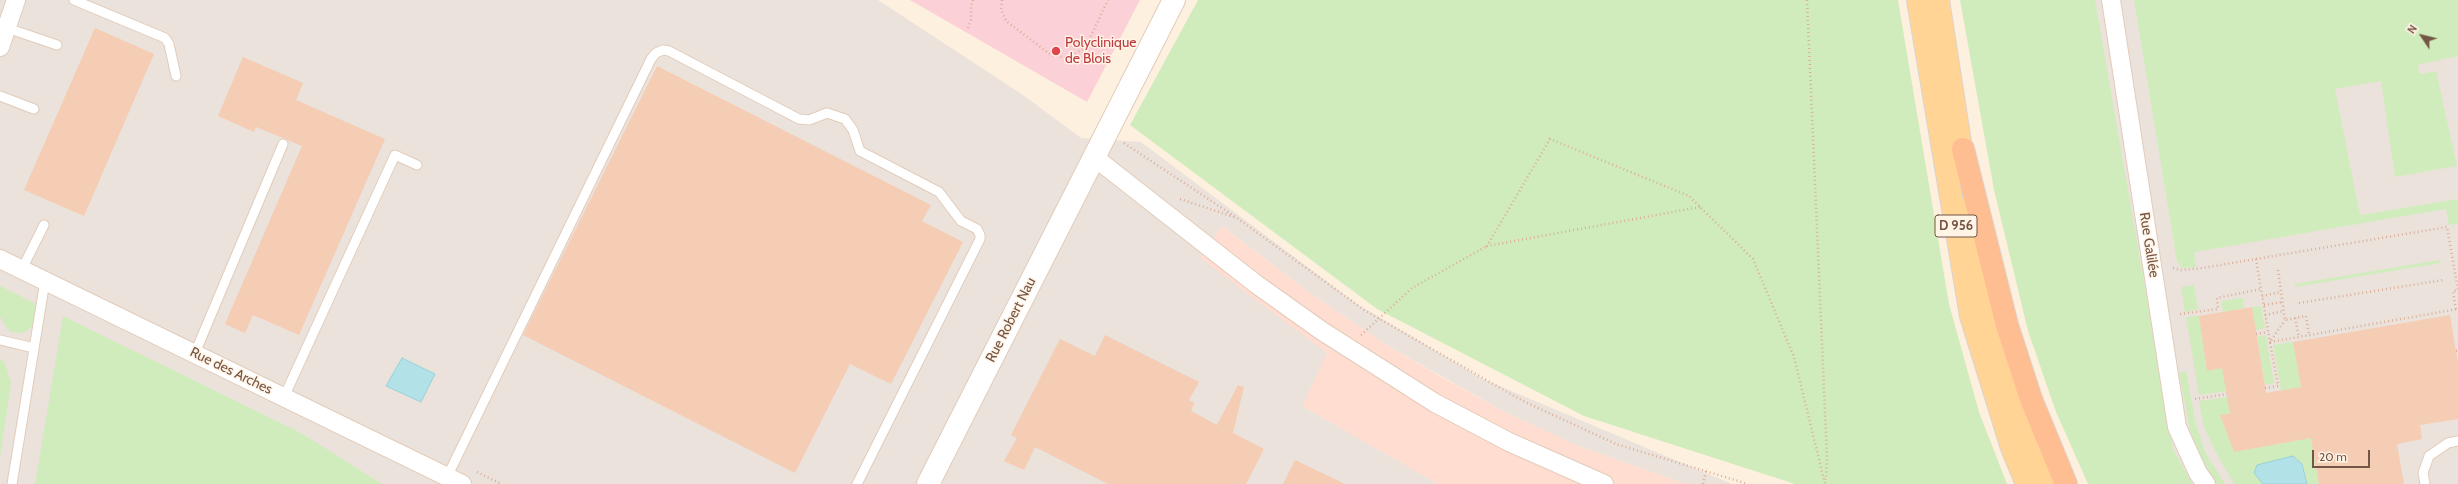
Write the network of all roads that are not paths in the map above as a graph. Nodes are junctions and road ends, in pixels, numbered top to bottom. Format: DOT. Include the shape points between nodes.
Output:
graph roads {
  1 [pos="16,0"];
  2 [pos="74,0"];
  3 [pos="1174,0"];
  4 [pos="1918,0"];
  5 [pos="1938,0"];
  6 [pos="2111,0"];
  7 [pos="7,28"];
  8 [pos="57,45"];
  9 [pos="0,47"];
  10 [pos="176,76"];
  11 [pos="0,96"];
  12 [pos="34,109"];
  13 [pos="283,144"];
  14 [pos="1963,150"];
  15 [pos="1094,157"];
  16 [pos="416,165"];
  17 [pos="44,225"];
  18 [pos="0,259"];
  19 [pos="22,269"];
  20 [pos="45,281"];
  21 [pos="0,340"];
  22 [pos="34,348"];
  23 [pos="195,353"];
  24 [pos="284,397"];
  25 [pos="2458,441"];
  26 [pos="460,477"];
  27 [pos="12,484"];
  28 [pos="857,484"];
  29 [pos="928,484"];
  30 [pos="1604,484"];
  31 [pos="2026,484"];
  32 [pos="2044,484"];
  33 [pos="2066,484"];
  34 [pos="2206,484"];
  35 [pos="2425,484"];
  1 -- 7 [label="street"];
  2 -- 10 [label="lane" via="165,38 169,44"];
  3 -- 15 [label="street, Rue Robert Nau"];
  4 -- 31 [label="main road, D 956" via="1971,316 2012,448"];
  5 -- 14 [label="main road, D 956"];
  6 -- 34 [label="street, Rue Galilée" via="2178,427 2198,473"];
  7 -- 8 [label="lane"];
  7 -- 9 [label="street"];
  11 -- 12 [label="lane"];
  13 -- 23 [label="lane"];
  14 -- 32 [label="main road, D 956" via="1970,220 1984,291 2021,423"];
  14 -- 33 [label="highway, D 956" via="2007,324 2031,400"];
  15 -- 29 [label="street, Rue Robert Nau"];
  15 -- 30 [label="street" via="1256,284 1347,347 1435,403 1509,442"];
  16 -- 24 [label="lane" via="395,155"];
  17 -- 19 [label="lane"];
  18 -- 19 [label="street, Rue des Arches"];
  19 -- 20 [label="street, Rue des Arches"];
  20 -- 22 [label="lane"];
  20 -- 23 [label="street, Rue des Arches"];
  21 -- 22 [label="lane"];
  22 -- 27 [label="lane"];
  23 -- 24 [label="street, Rue des Arches"];
  24 -- 26 [label="street, Rue des Arches"];
  25 -- 35 [label="lane" via="2448,443 2429,456 2423,473"];
  26 -- 28 [label="lane" via="650,59 663,50 798,119 809,120 827,114 845,119 853,130 860,152 939,192 961,221 977,229 980,235"];
}
